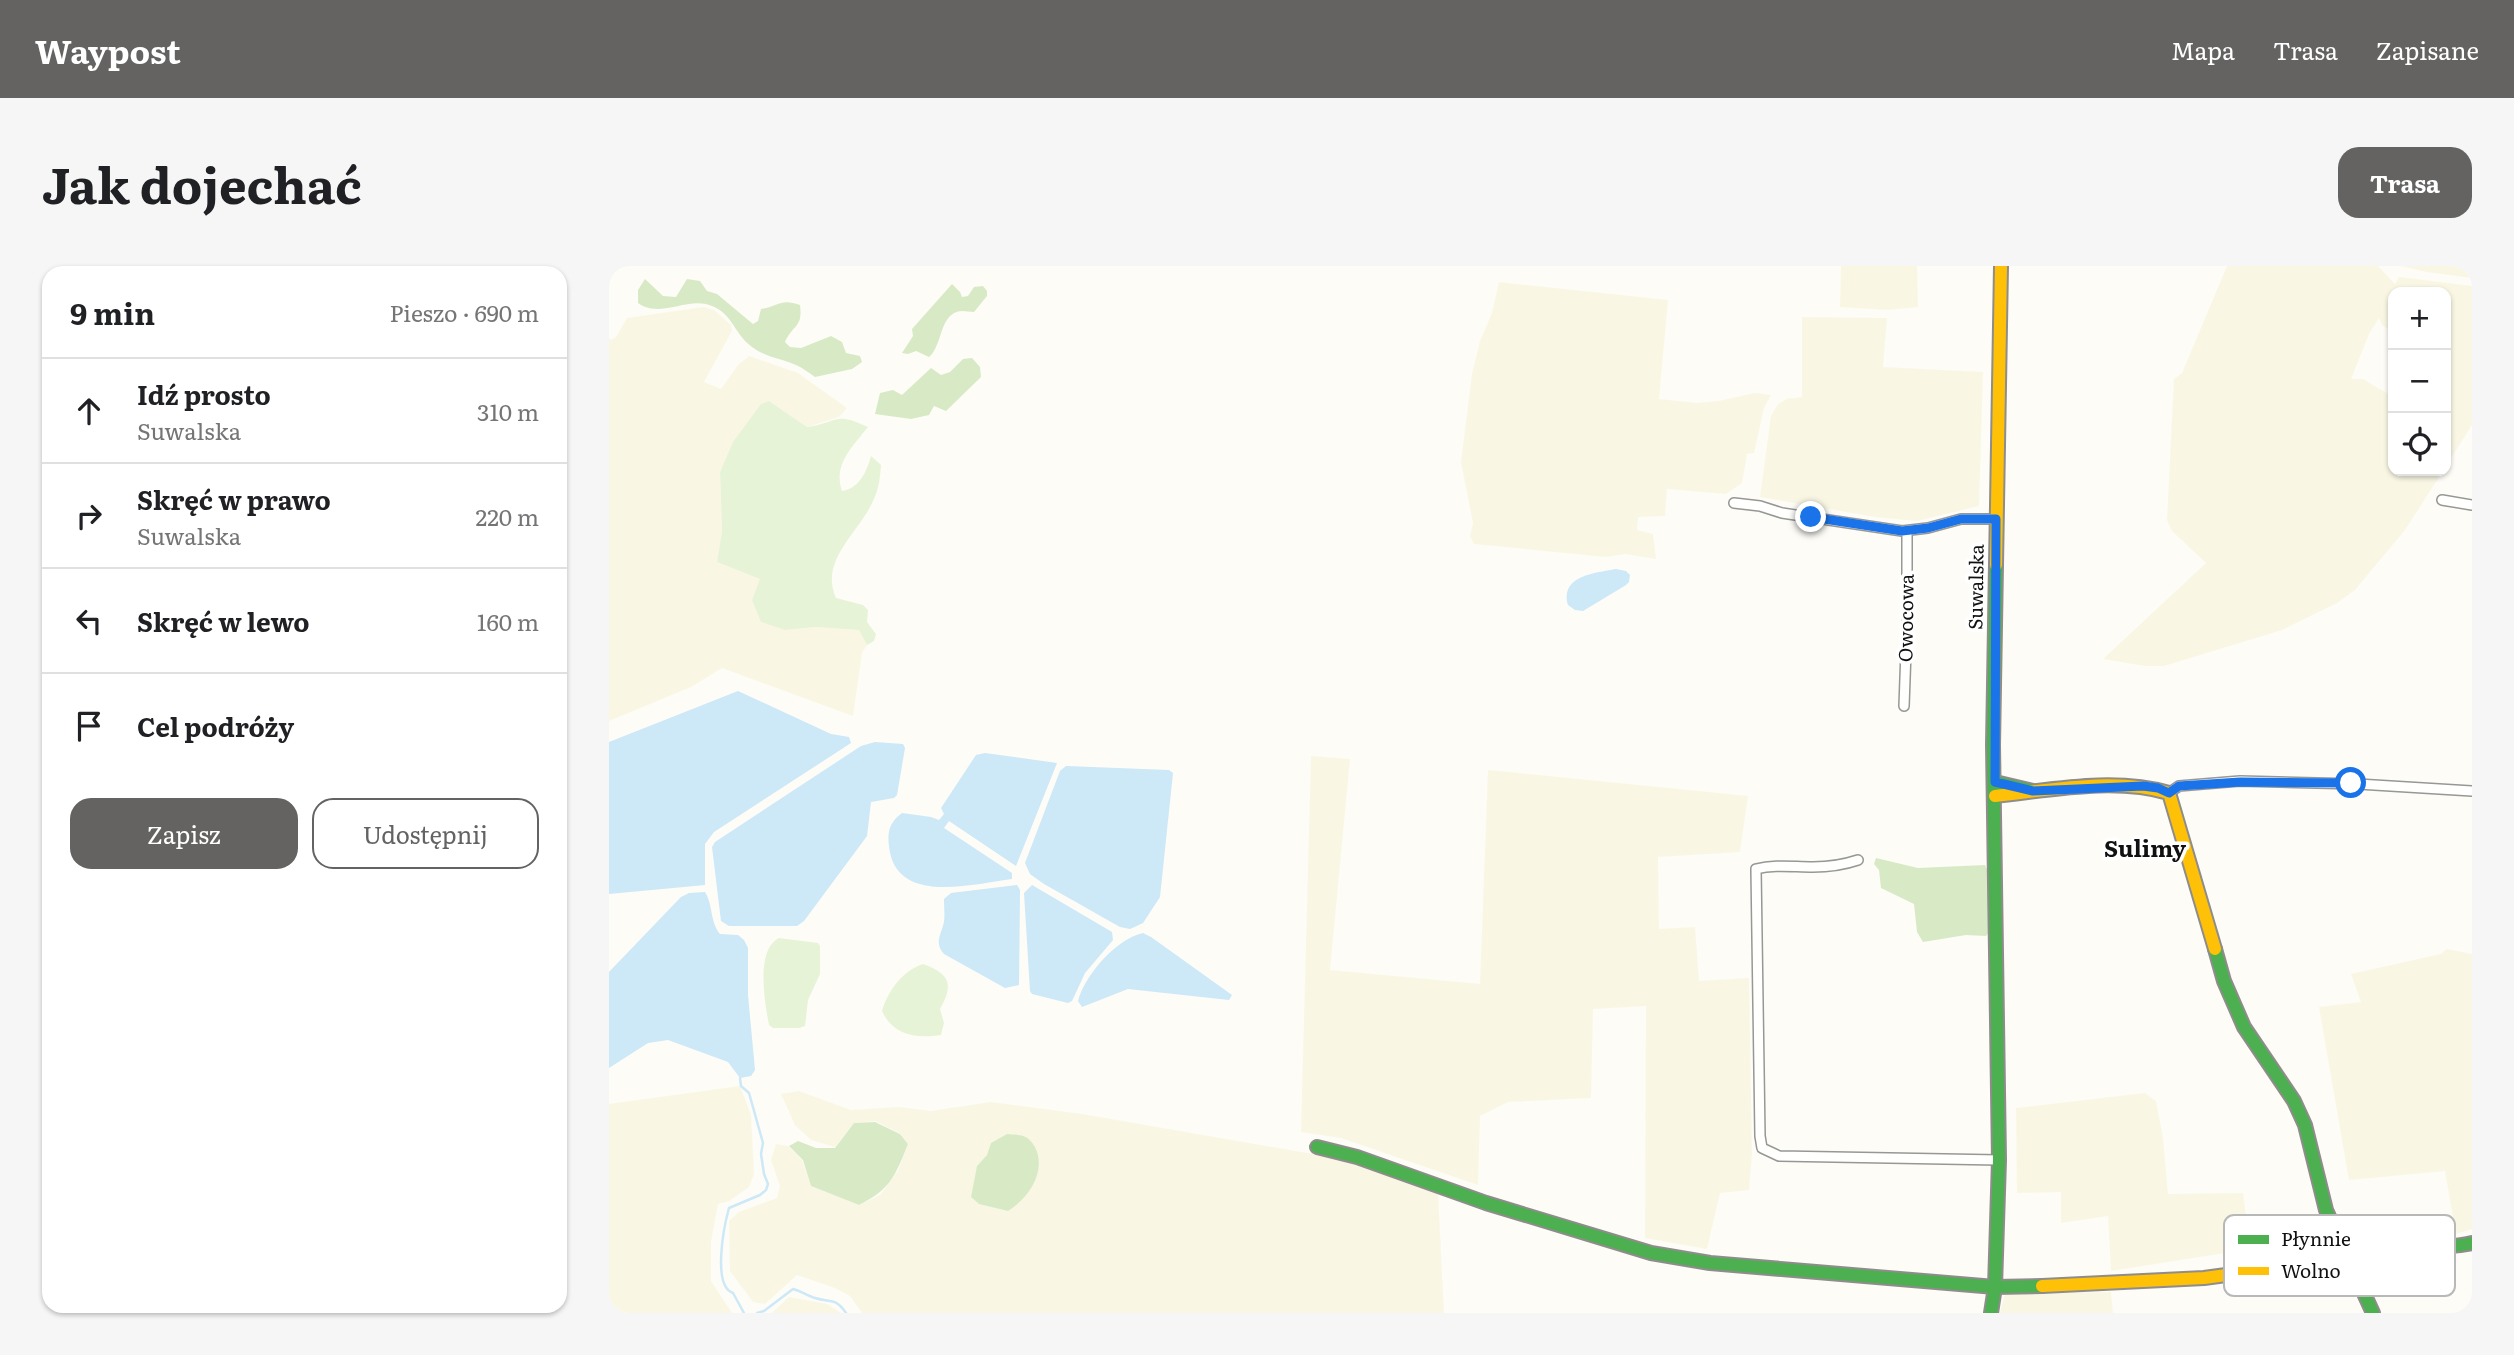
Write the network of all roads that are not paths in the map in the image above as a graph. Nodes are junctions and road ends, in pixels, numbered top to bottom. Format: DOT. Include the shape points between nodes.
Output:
graph roads {
  1 [pos="2001,266"];
  2 [pos="2442,500"];
  3 [pos="1734,503"];
  4 [pos="2472,505"];
  5 [pos="1996,519"];
  6 [pos="1907,531"];
  7 [pos="1904,706"];
  8 [pos="1995,782"];
  9 [pos="2033,791"];
  10 [pos="2472,792"];
  11 [pos="2169,793"];
  12 [pos="1995,796"];
  13 [pos="1858,860"];
  14 [pos="1317,1147"];
  15 [pos="1999,1160"];
  16 [pos="2330,1215"];
  17 [pos="2224,1275"];
  18 [pos="1996,1287"];
  19 [pos="2366,1296"];
  20 [pos="1991,1313"];
  21 [pos="2373,1313"];
  1 -- 5 [label="street, Suwalska"];
  2 -- 4 [label="street"];
  3 -- 6 [label="street"];
  5 -- 6 [label="street" via="1961,519"];
  5 -- 8 [label="street, Suwalska"];
  6 -- 7 [label="street, Owocowa"];
  8 -- 9 [label="street"];
  8 -- 12 [label="street, Suwalska"];
  9 -- 11 [label="street" via="2143,786"];
  9 -- 12 [label="street"];
  10 -- 11 [label="street" via="2240,782 2179,786"];
  11 -- 16 [label="street" via="2224,981 2244,1027 2305,1125 2321,1195"];
  12 -- 15 [label="street, Suwalska"];
  13 -- 15 [label="street" via="1756,869 1762,1148 1779,1156"];
  14 -- 18 [label="street" via="1525,1216 1661,1255"];
  15 -- 18 [label="street, Suwalska"];
  17 -- 18 [label="street"];
  18 -- 20 [label="street, Suwalska"];
  19 -- 21 [label="street"];
}
